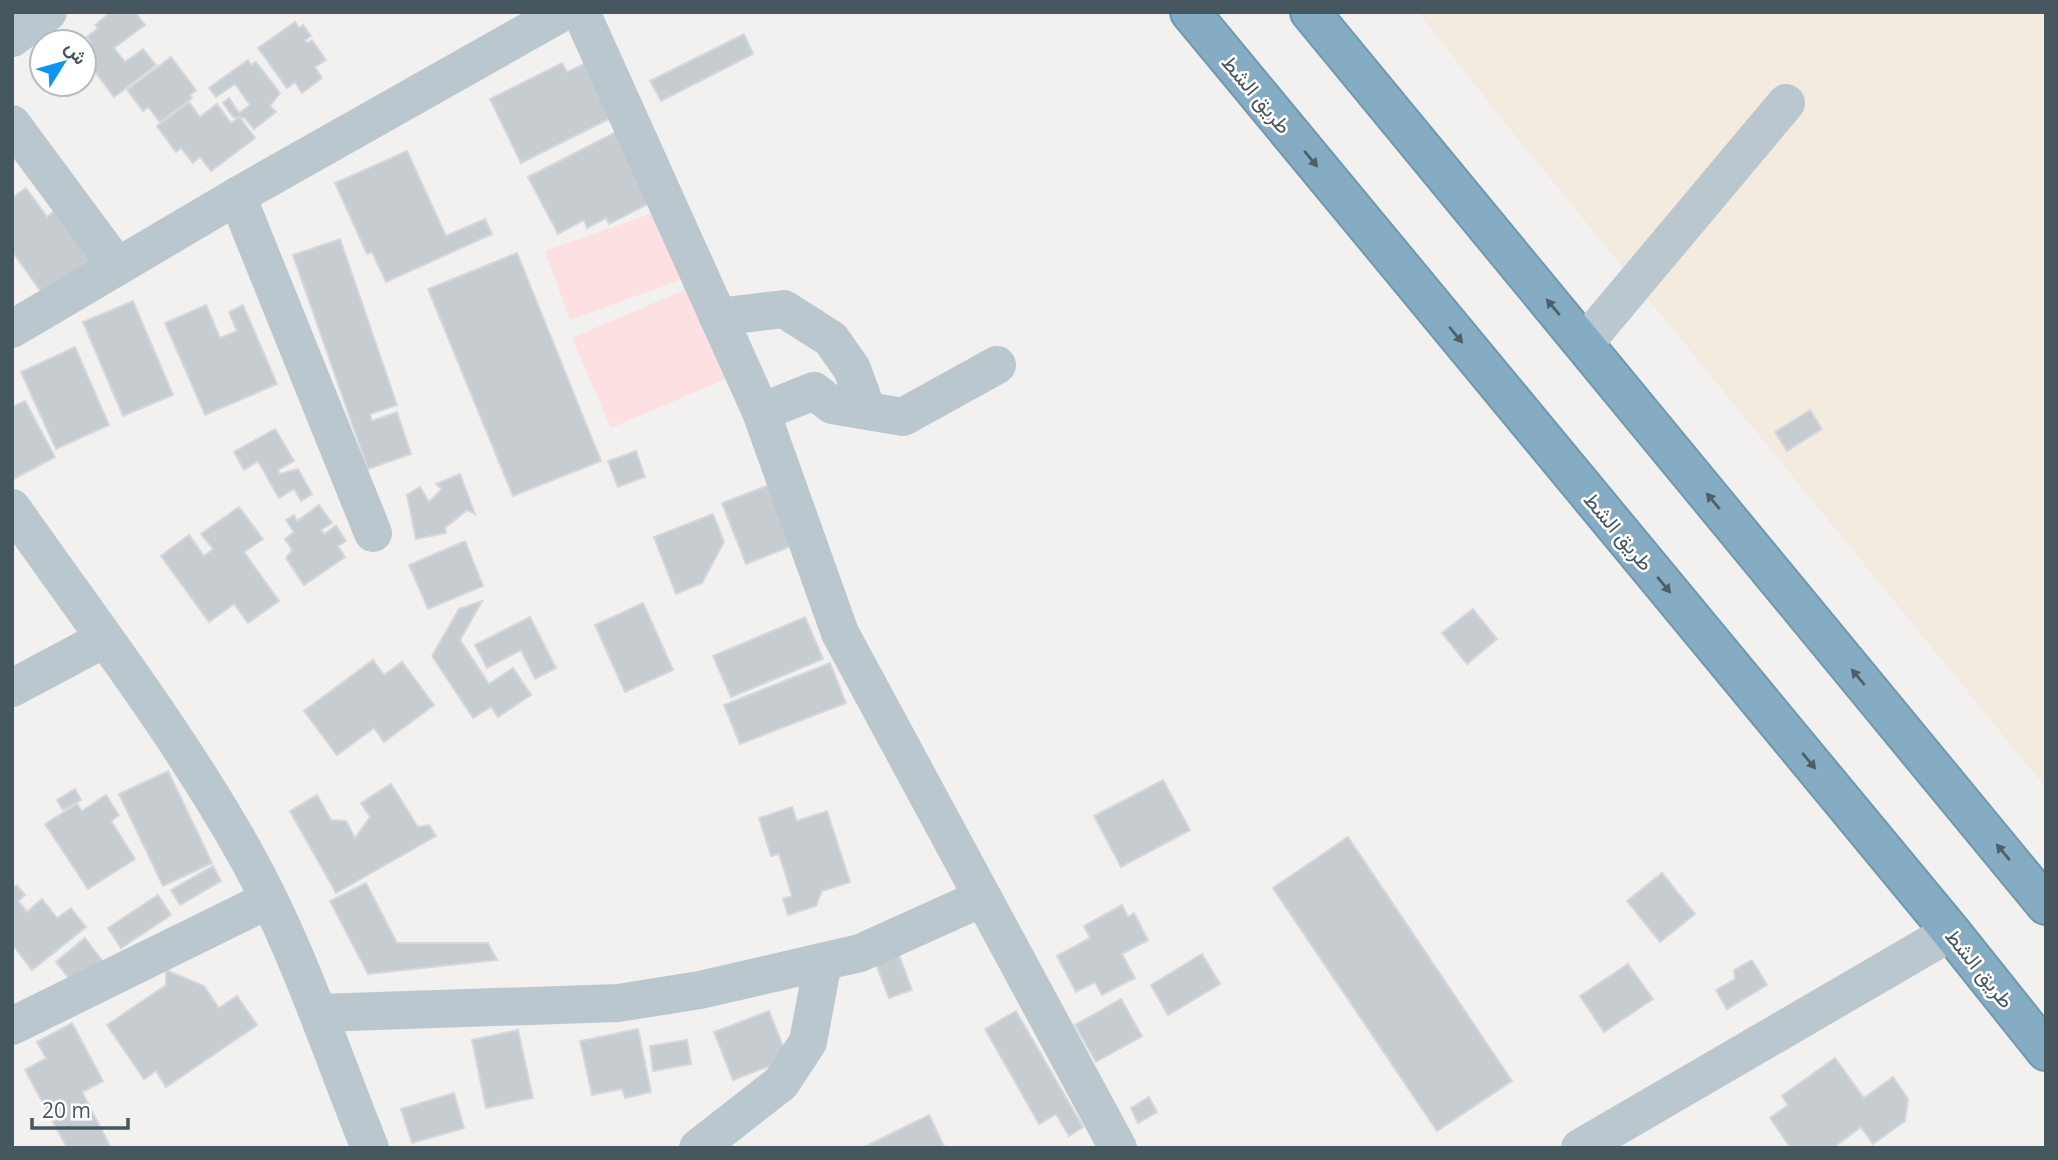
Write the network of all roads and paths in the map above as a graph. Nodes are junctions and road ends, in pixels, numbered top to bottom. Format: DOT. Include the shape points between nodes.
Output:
graph roads {
  1 [pos="48,12"];
  2 [pos="563,12"];
  3 [pos="581,12"];
  4 [pos="1190,12"];
  5 [pos="1310,12"];
  6 [pos="12,38"];
  7 [pos="1786,103"];
  8 [pos="12,124"];
  9 [pos="237,196"];
  10 [pos="117,266"];
  11 [pos="718,317"];
  12 [pos="12,329"];
  13 [pos="1584,344"];
  14 [pos="997,365"];
  15 [pos="867,410"];
  16 [pos="761,412"];
  17 [pos="12,508"];
  18 [pos="373,533"];
  19 [pos="104,639"];
  20 [pos="12,688"];
  21 [pos="982,898"];
  22 [pos="268,900"];
  23 [pos="2046,905"];
  24 [pos="1951,932"];
  25 [pos="823,962"];
  26 [pos="318,1013"];
  27 [pos="12,1026"];
  28 [pos="2046,1051"];
  29 [pos="370,1148"];
  30 [pos="698,1148"];
  31 [pos="1118,1148"];
  32 [pos="1580,1148"];
  1 -- 6 [label="street"];
  2 -- 9 [label="street"];
  3 -- 11 [label="street"];
  4 -- 24 [label="highway, طريق الشط, one-way"];
  13 -- 5 [label="highway, one-way"];
  7 -- 13 [label="street"];
  8 -- 10 [label="street"];
  9 -- 10 [label="street"];
  9 -- 18 [label="street"];
  10 -- 12 [label="street"];
  11 -- 15 [label="street" via="784,309 831,339 852,369"];
  11 -- 16 [label="street"];
  23 -- 13 [label="highway, one-way"];
  14 -- 15 [label="street" via="903,417"];
  15 -- 16 [label="street" via="832,404 814,391"];
  16 -- 21 [label="street" via="840,633"];
  17 -- 19 [label="street"];
  19 -- 20 [label="street"];
  19 -- 22 [label="street" via="179,744 247,856"];
  21 -- 25 [label="street" via="860,953"];
  21 -- 31 [label="street"];
  22 -- 26 [label="street"];
  22 -- 27 [label="street"];
  24 -- 28 [label="highway, طريق الشط"];
  24 -- 32 [label="street"];
  25 -- 26 [label="street" via="618,1003"];
  25 -- 30 [label="street" via="808,1042 788,1073"];
  26 -- 29 [label="street"];
}
